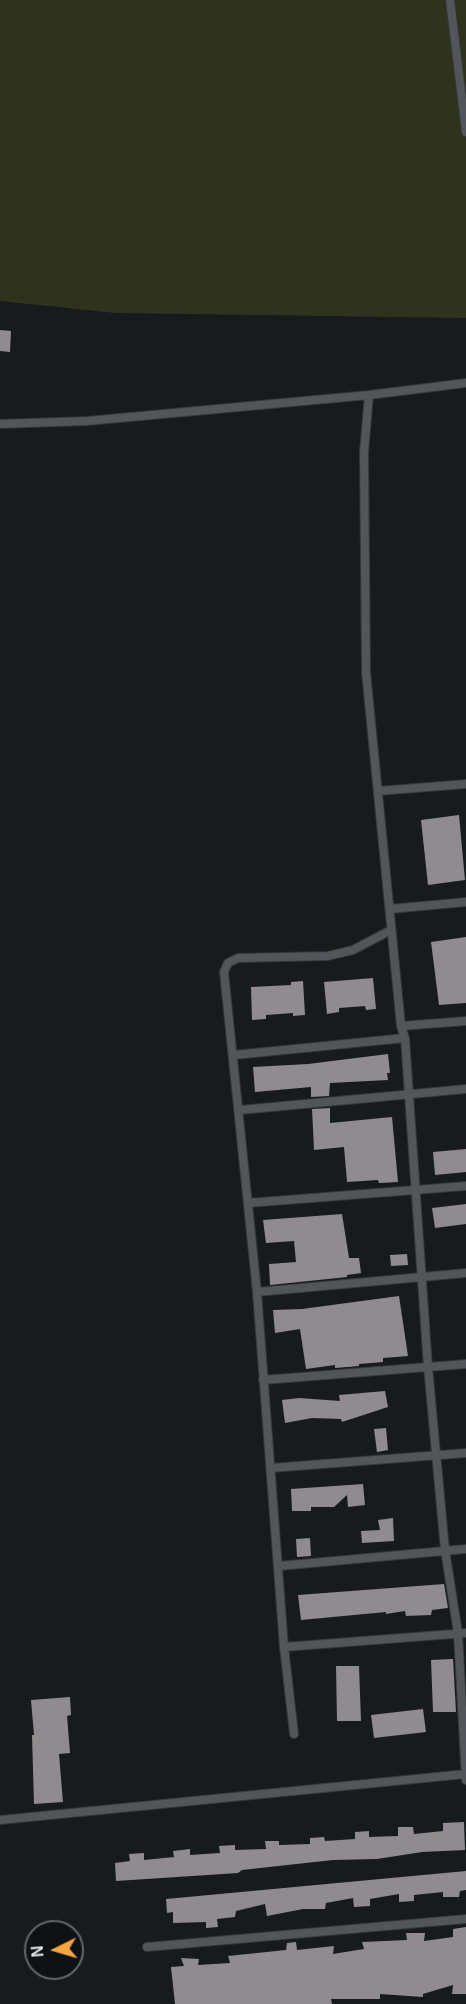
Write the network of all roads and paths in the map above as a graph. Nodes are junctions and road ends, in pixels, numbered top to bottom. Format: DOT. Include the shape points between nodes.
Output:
graph roads {
  1 [pos="450,0"];
  2 [pos="466,132"];
  3 [pos="466,383"];
  4 [pos="369,395"];
  5 [pos="0,424"];
  6 [pos="466,784"];
  7 [pos="378,791"];
  8 [pos="466,902"];
  9 [pos="390,909"];
  10 [pos="391,930"];
  11 [pos="466,1021"];
  12 [pos="401,1026"];
  13 [pos="405,1038"];
  14 [pos="234,1054"];
  15 [pos="466,1089"];
  16 [pos="408,1094"];
  17 [pos="240,1110"];
  18 [pos="466,1186"];
  19 [pos="416,1191"];
  20 [pos="248,1203"];
  21 [pos="466,1273"];
  22 [pos="422,1278"];
  23 [pos="257,1292"];
  24 [pos="466,1364"];
  25 [pos="428,1367"];
  26 [pos="263,1380"];
  27 [pos="466,1453"];
  28 [pos="437,1454"];
  29 [pos="271,1468"];
  30 [pos="466,1549"];
  31 [pos="445,1550"];
  32 [pos="279,1566"];
  33 [pos="462,1633"];
  34 [pos="285,1647"];
  35 [pos="294,1734"];
  36 [pos="466,1776"];
  37 [pos="0,1820"];
  38 [pos="466,1919"];
  39 [pos="147,1947"];
  1 -- 2 [label="lane"];
  3 -- 4 [label="lane"];
  4 -- 5 [label="lane" via="87,421"];
  4 -- 7 [label="lane" via="364,452 366,672"];
  6 -- 7 [label="lane"];
  7 -- 9 [label="lane"];
  8 -- 9 [label="lane"];
  9 -- 10 [label="lane"];
  10 -- 12 [label="lane"];
  10 -- 14 [label="lane" via="353,950 328,956 238,958 228,963 224,972"];
  11 -- 12 [label="lane"];
  12 -- 13 [label="lane"];
  13 -- 14 [label="lane"];
  13 -- 16 [label="lane"];
  14 -- 17 [label="lane"];
  15 -- 16 [label="lane"];
  16 -- 17 [label="lane"];
  16 -- 19 [label="lane"];
  17 -- 20 [label="lane"];
  18 -- 19 [label="lane"];
  19 -- 20 [label="lane"];
  19 -- 22 [label="lane"];
  20 -- 23 [label="lane"];
  21 -- 22 [label="lane"];
  22 -- 23 [label="lane"];
  22 -- 25 [label="lane"];
  23 -- 26 [label="lane"];
  24 -- 25 [label="lane"];
  25 -- 26 [label="lane"];
  25 -- 28 [label="lane"];
  26 -- 29 [label="lane"];
  27 -- 28 [label="lane"];
  28 -- 29 [label="lane"];
  28 -- 31 [label="lane"];
  29 -- 32 [label="lane"];
  30 -- 31 [label="lane"];
  31 -- 32 [label="lane"];
  31 -- 33 [label="lane"];
  32 -- 34 [label="lane"];
  33 -- 34 [label="lane"];
  33 -- 36 [label="lane"];
  34 -- 35 [label="lane"];
  36 -- 37 [label="lane"];
  38 -- 39 [label="lane"];
}
